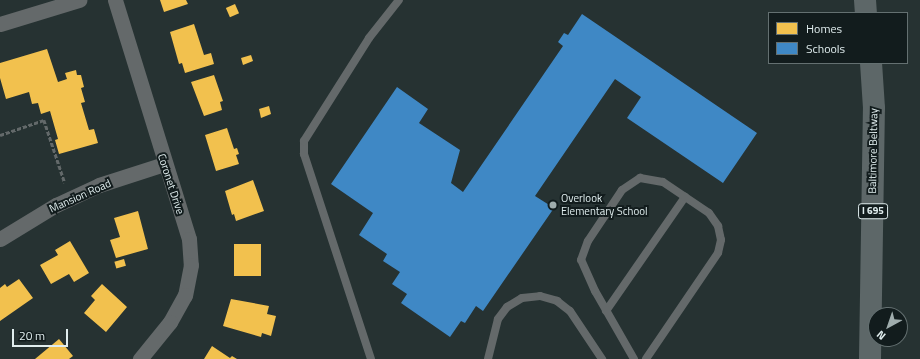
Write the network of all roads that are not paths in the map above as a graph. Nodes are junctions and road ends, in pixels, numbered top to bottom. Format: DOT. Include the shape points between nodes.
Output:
graph roads {
  1 [pos="79,0"];
  2 [pos="115,0"];
  3 [pos="399,0"];
  4 [pos="865,0"];
  5 [pos="866,12"];
  6 [pos="0,24"];
  7 [pos="870,64"];
  8 [pos="164,164"];
  9 [pos="685,197"];
  10 [pos="0,239"];
  11 [pos="606,311"];
  12 [pos="140,359"];
  13 [pos="371,359"];
  14 [pos="488,359"];
  15 [pos="602,359"];
  16 [pos="634,359"];
  17 [pos="646,359"];
  18 [pos="870,359"];
  1 -- 6 [label="street"];
  2 -- 8 [label="street, Coronet Drive"];
  3 -- 13 [label="lane" via="368,38 304,141 306,159"];
  4 -- 5 [label="highway"];
  7 -- 18 [label="highway, Baltimore Beltway / I 695" via="874,108"];
  8 -- 10 [label="street, Mansion Road" via="99,185 56,205"];
  8 -- 12 [label="street, Coronet Drive" via="189,239 191,265 185,295 170,322"];
  9 -- 11 [label="lane"];
  9 -- 11 [label="lane" via="663,182 650,179 640,178 622,190 588,241 580,260"];
  9 -- 17 [label="lane" via="709,213 718,226 718,253"];
  11 -- 16 [label="lane"];
  14 -- 15 [label="lane" via="498,319 507,307 522,298 540,296 557,301 570,311"];
}
